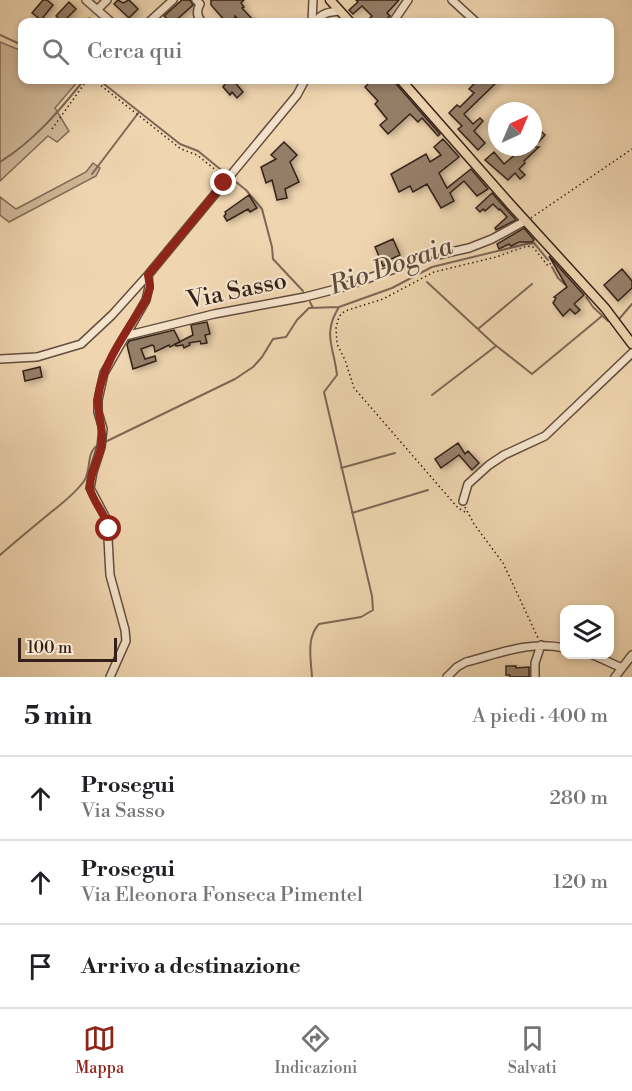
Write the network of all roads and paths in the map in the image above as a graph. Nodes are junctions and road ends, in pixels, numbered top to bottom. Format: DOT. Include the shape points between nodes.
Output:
graph roads {
  1 [pos="86,0"];
  2 [pos="107,0"];
  3 [pos="173,0"];
  4 [pos="196,0"];
  5 [pos="320,0"];
  6 [pos="408,0"];
  7 [pos="452,0"];
  8 [pos="331,1"];
  9 [pos="313,3"];
  10 [pos="97,10"];
  11 [pos="340,11"];
  12 [pos="324,13"];
  13 [pos="90,18"];
  14 [pos="106,18"];
  15 [pos="153,18"];
  16 [pos="198,18"];
  17 [pos="318,18"];
  18 [pos="346,18"];
  19 [pos="396,18"];
  20 [pos="472,18"];
  21 [pos="84,84"];
  22 [pos="99,84"];
  23 [pos="303,84"];
  24 [pos="405,84"];
  25 [pos="52,129"];
  26 [pos="632,149"];
  27 [pos="227,180"];
  28 [pos="525,221"];
  29 [pos="558,256"];
  30 [pos="148,275"];
  31 [pos="125,336"];
  32 [pos="632,344"];
  33 [pos="632,353"];
  34 [pos="0,359"];
  35 [pos="463,501"];
  36 [pos="541,645"];
  37 [pos="560,647"];
  38 [pos="632,656"];
  39 [pos="602,659"];
  40 [pos="622,668"];
  41 [pos="110,677"];
  42 [pos="447,677"];
  43 [pos="535,677"];
  44 [pos="615,677"];
  1 -- 10 [label="street"];
  2 -- 10 [label="street"];
  3 -- 15 [label="street"];
  4 -- 16 [label="street" via="200,4"];
  5 -- 9 [label="street"];
  6 -- 19 [label="street"];
  7 -- 20 [label="street"];
  8 -- 11 [label="main road"];
  8 -- 12 [label="street"];
  10 -- 13 [label="path"];
  10 -- 14 [label="street"];
  11 -- 12 [label="street"];
  11 -- 18 [label="main road"];
  12 -- 17 [label="street"];
  21 -- 25 [label="path"];
  22 -- 27 [label="path"];
  23 -- 27 [label="street"];
  24 -- 28 [label="main road"];
  26 -- 28 [label="path"];
  27 -- 30 [label="street"];
  28 -- 29 [label="main road"];
  28 -- 31 [label="street, Via Sasso" via="469,248 425,258 344,287"];
  29 -- 32 [label="main road"];
  29 -- 36 [label="path" via="549,266 533,247 527,246 434,272 383,299 342,313 336,327 336,344 354,388 465,512 503,563"];
  30 -- 31 [label="street, Via Sasso" via="146,300"];
  30 -- 34 [label="street" via="81,344 37,357"];
  31 -- 41 [label="street, Via Sasso" via="100,386 98,412 103,429 90,488 107,520 110,574 125,630 126,641"];
  33 -- 35 [label="street" via="545,436 489,465 468,484"];
  36 -- 37 [label="street"];
  36 -- 42 [label="street" via="466,662"];
  36 -- 43 [label="street"];
  38 -- 40 [label="street"];
  39 -- 40 [label="street"];
  40 -- 44 [label="street"];
}
